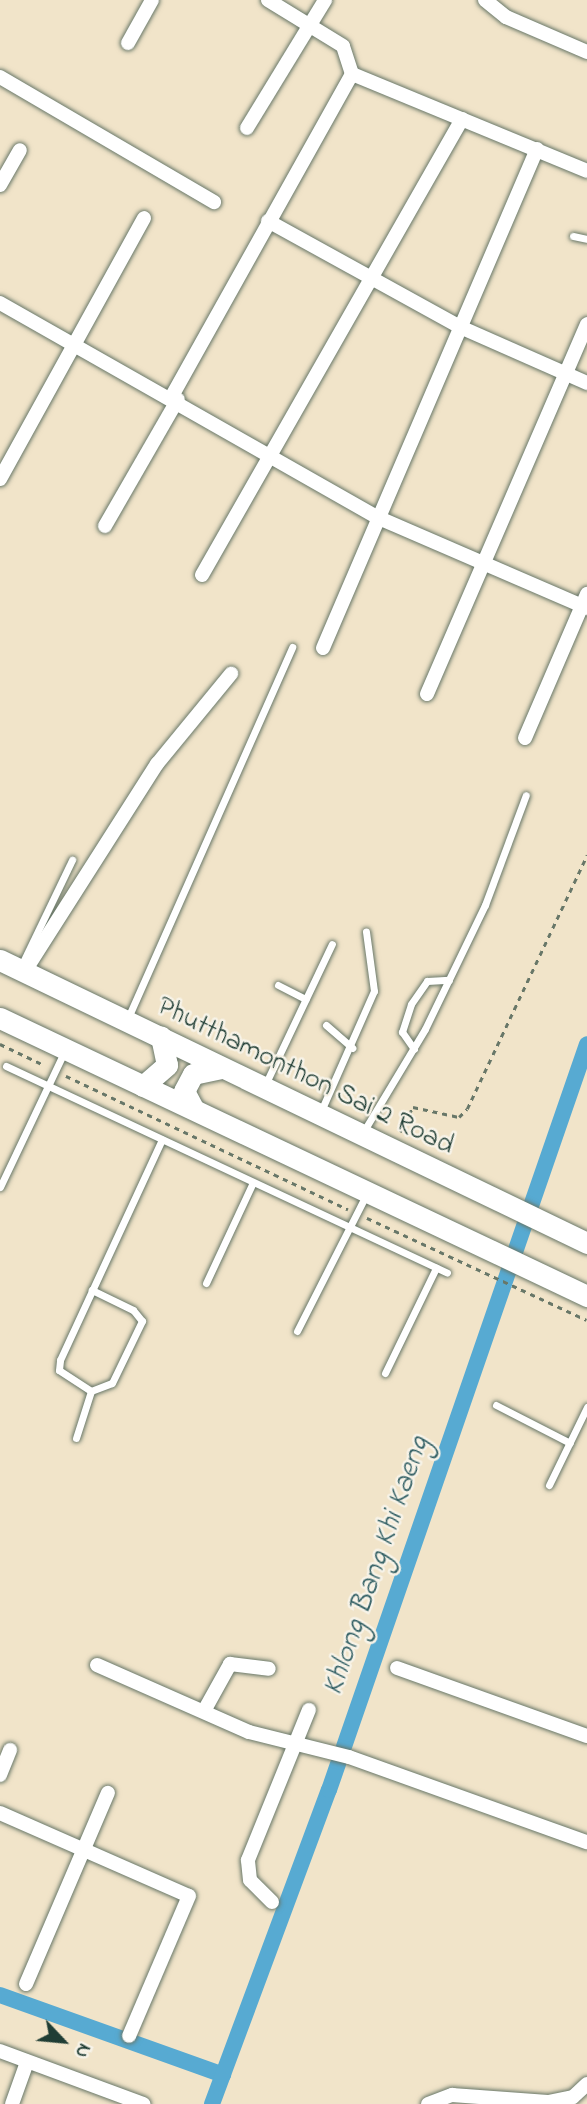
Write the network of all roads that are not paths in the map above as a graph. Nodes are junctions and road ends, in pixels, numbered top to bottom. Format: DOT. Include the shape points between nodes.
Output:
graph roads {
  1 [pos="152,0"];
  2 [pos="268,0"];
  3 [pos="325,0"];
  4 [pos="485,0"];
  5 [pos="310,25"];
  6 [pos="128,43"];
  7 [pos="587,52"];
  8 [pos="352,74"];
  9 [pos="0,77"];
  10 [pos="462,119"];
  11 [pos="247,128"];
  12 [pos="537,149"];
  13 [pos="20,150"];
  14 [pos="587,171"];
  15 [pos="0,185"];
  16 [pos="214,202"];
  17 [pos="144,218"];
  18 [pos="268,221"];
  19 [pos="573,236"];
  20 [pos="587,239"];
  21 [pos="371,278"];
  22 [pos="0,303"];
  23 [pos="587,324"];
  24 [pos="460,327"];
  25 [pos="74,343"];
  26 [pos="566,373"];
  27 [pos="587,383"];
  28 [pos="175,397"];
  29 [pos="271,454"];
  30 [pos="0,479"];
  31 [pos="379,518"];
  32 [pos="105,526"];
  33 [pos="484,563"];
  34 [pos="202,575"];
  35 [pos="585,603"];
  36 [pos="292,647"];
  37 [pos="323,648"];
  38 [pos="231,674"];
  39 [pos="427,694"];
  40 [pos="525,738"];
  41 [pos="526,795"];
  42 [pos="72,860"];
  43 [pos="366,932"];
  44 [pos="332,944"];
  45 [pos="15,967"];
  46 [pos="449,980"];
  47 [pos="278,985"];
  48 [pos="306,999"];
  49 [pos="0,1018"];
  50 [pos="127,1021"];
  51 [pos="326,1025"];
  52 [pos="161,1037"];
  53 [pos="66,1048"];
  54 [pos="352,1048"];
  55 [pos="414,1049"];
  56 [pos="6,1066"];
  57 [pos="220,1068"];
  58 [pos="48,1086"];
  59 [pos="143,1086"];
  60 [pos="263,1088"];
  61 [pos="193,1108"];
  62 [pos="319,1115"];
  63 [pos="362,1135"];
  64 [pos="162,1139"];
  65 [pos="253,1182"];
  66 [pos="0,1187"];
  67 [pos="368,1190"];
  68 [pos="349,1228"];
  69 [pos="587,1243"];
  70 [pos="436,1268"];
  71 [pos="447,1273"];
  72 [pos="206,1283"];
  73 [pos="92,1290"];
  74 [pos="587,1296"];
  75 [pos="297,1331"];
  76 [pos="385,1373"];
  77 [pos="91,1391"];
  78 [pos="496,1405"];
  79 [pos="587,1407"];
  80 [pos="76,1438"];
  81 [pos="570,1443"];
  82 [pos="549,1485"];
  83 [pos="97,1665"];
  84 [pos="397,1668"];
  85 [pos="269,1669"];
  86 [pos="309,1710"];
  87 [pos="204,1711"];
  88 [pos="587,1736"];
  89 [pos="295,1744"];
  90 [pos="10,1750"];
  91 [pos="0,1775"];
  92 [pos="108,1793"];
  93 [pos="0,1812"];
  94 [pos="587,1842"];
  95 [pos="83,1849"];
  96 [pos="272,1902"];
  97 [pos="26,1984"];
  98 [pos="130,2036"];
  99 [pos="0,2051"];
  100 [pos="27,2062"];
  101 [pos="587,2084"];
  102 [pos="574,2100"];
  103 [pos="12,2104"];
  104 [pos="143,2104"];
  105 [pos="428,2104"];
  1 -- 6 [label="street"];
  2 -- 5 [label="street"];
  3 -- 5 [label="street"];
  4 -- 7 [label="street" via="506,17"];
  5 -- 8 [label="street" via="343,46"];
  5 -- 11 [label="street"];
  8 -- 10 [label="street"];
  8 -- 18 [label="street"];
  9 -- 16 [label="street"];
  10 -- 12 [label="street"];
  10 -- 21 [label="street"];
  12 -- 14 [label="street"];
  12 -- 24 [label="street"];
  13 -- 15 [label="street"];
  17 -- 25 [label="street"];
  18 -- 21 [label="street"];
  18 -- 28 [label="street"];
  19 -- 20 [label="lane"];
  21 -- 24 [label="street"];
  21 -- 29 [label="street"];
  22 -- 25 [label="street"];
  23 -- 26 [label="street"];
  24 -- 26 [label="street"];
  24 -- 31 [label="street"];
  25 -- 28 [label="street"];
  25 -- 30 [label="street"];
  26 -- 27 [label="street"];
  26 -- 33 [label="street"];
  28 -- 29 [label="street"];
  28 -- 32 [label="street"];
  29 -- 31 [label="street"];
  29 -- 34 [label="street"];
  31 -- 33 [label="street"];
  31 -- 37 [label="street"];
  33 -- 35 [label="street"];
  33 -- 39 [label="street"];
  35 -- 40 [label="street"];
  36 -- 50 [label="lane"];
  38 -- 45 [label="street" via="157,764"];
  41 -- 46 [label="lane"];
  42 -- 45 [label="lane"];
  43 -- 54 [label="lane" via="374,991"];
  44 -- 48 [label="lane"];
  45 -- 50 [label="main road, Phutthamonthon Sai 2 Road"];
  46 -- 55 [label="lane"];
  46 -- 55 [label="lane" via="427,981 411,1004 402,1032"];
  47 -- 48 [label="lane"];
  48 -- 60 [label="lane"];
  49 -- 53 [label="main road"];
  50 -- 52 [label="main road, Phutthamonthon Sai 2 Road"];
  51 -- 54 [label="lane"];
  52 -- 57 [label="main road, Phutthamonthon Sai 2 Road"];
  52 -- 59 [label="main road" via="167,1065"];
  53 -- 58 [label="lane"];
  53 -- 59 [label="main road"];
  54 -- 62 [label="lane"];
  55 -- 63 [label="lane"];
  56 -- 58 [label="lane"];
  57 -- 60 [label="main road, Phutthamonthon Sai 2 Road"];
  57 -- 61 [label="main road" via="202,1069 190,1078 184,1091"];
  58 -- 64 [label="lane"];
  58 -- 66 [label="lane"];
  59 -- 61 [label="main road"];
  60 -- 62 [label="main road, Phutthamonthon Sai 2 Road"];
  61 -- 67 [label="main road"];
  62 -- 63 [label="main road, Phutthamonthon Sai 2 Road"];
  63 -- 69 [label="main road, Phutthamonthon Sai 2 Road"];
  64 -- 65 [label="lane"];
  64 -- 73 [label="lane"];
  65 -- 68 [label="lane"];
  65 -- 72 [label="lane"];
  67 -- 68 [label="lane"];
  67 -- 74 [label="main road"];
  68 -- 70 [label="lane"];
  68 -- 75 [label="lane"];
  70 -- 71 [label="lane"];
  70 -- 76 [label="lane"];
  73 -- 77 [label="lane" via="59,1370"];
  73 -- 77 [label="lane" via="133,1310 142,1321 112,1383"];
  77 -- 80 [label="lane"];
  78 -- 81 [label="lane"];
  79 -- 81 [label="lane"];
  81 -- 82 [label="lane"];
  83 -- 87 [label="street"];
  84 -- 88 [label="street"];
  85 -- 87 [label="street" via="230,1664"];
  86 -- 89 [label="street"];
  87 -- 89 [label="street"];
  89 -- 94 [label="street" via="349,1757"];
  89 -- 96 [label="street" via="248,1860 250,1880"];
  90 -- 91 [label="street"];
  92 -- 95 [label="street"];
  93 -- 95 [label="street"];
  95 -- 97 [label="street"];
  95 -- 98 [label="street" via="189,1896"];
  99 -- 100 [label="street"];
  100 -- 103 [label="street"];
  100 -- 104 [label="street"];
  101 -- 102 [label="street"];
  102 -- 105 [label="street" via="521,2102 452,2095"];
}
